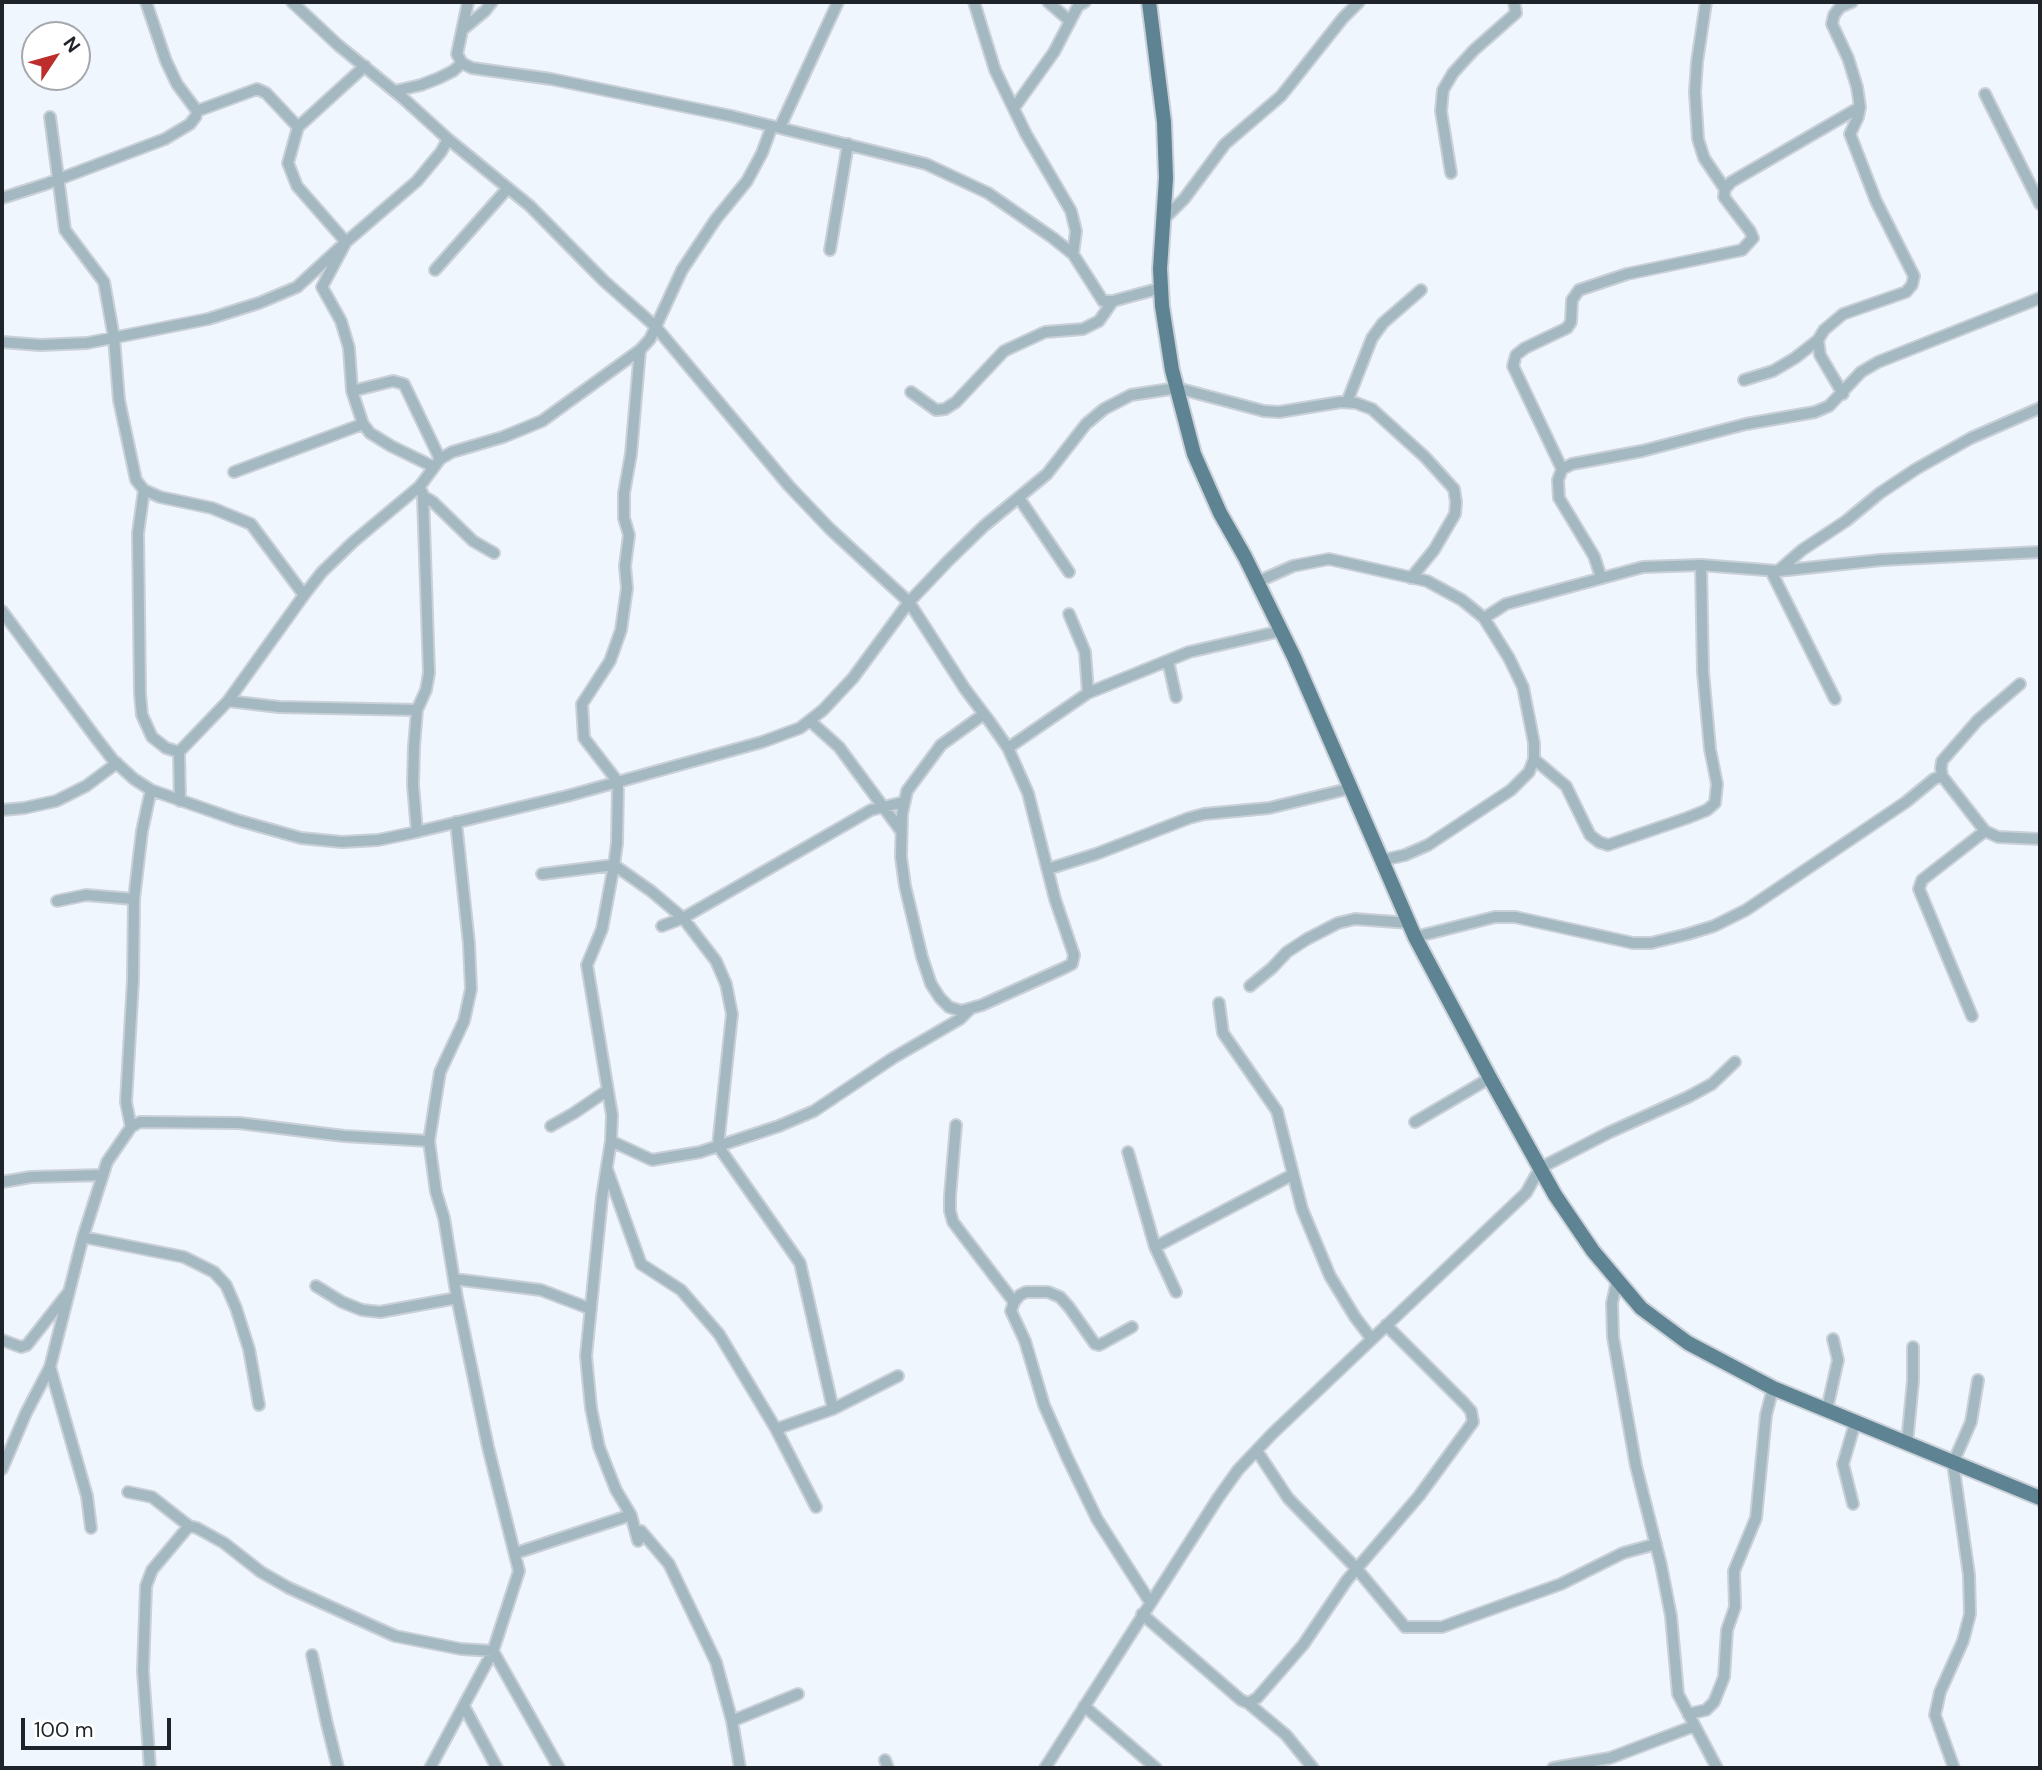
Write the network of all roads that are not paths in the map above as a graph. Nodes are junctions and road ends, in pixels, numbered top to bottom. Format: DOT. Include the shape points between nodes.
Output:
graph roads {
  1 [pos="146,2"];
  2 [pos="292,2"];
  3 [pos="468,2"];
  4 [pos="492,2"];
  5 [pos="838,2"];
  6 [pos="974,2"];
  7 [pos="1048,2"];
  8 [pos="1085,2"];
  9 [pos="1149,2"];
  10 [pos="1359,2"];
  11 [pos="1514,2"];
  12 [pos="1706,2"];
  13 [pos="1852,2"];
  14 [pos="1070,21"];
  15 [pos="462,30"];
  16 [pos="461,63"];
  17 [pos="365,66"];
  18 [pos="395,91"];
  19 [pos="1985,94"];
  20 [pos="1014,107"];
  21 [pos="1860,107"];
  22 [pos="197,111"];
  23 [pos="50,117"];
  24 [pos="298,127"];
  25 [pos="776,127"];
  26 [pos="448,139"];
  27 [pos="848,144"];
  28 [pos="1451,173"];
  29 [pos="58,179"];
  30 [pos="508,188"];
  31 [pos="1725,189"];
  32 [pos="2,198"];
  33 [pos="2040,204"];
  34 [pos="1164,219"];
  35 [pos="345,242"];
  36 [pos="830,250"];
  37 [pos="1073,254"];
  38 [pos="435,270"];
  39 [pos="1161,288"];
  40 [pos="1421,290"];
  41 [pos="2040,298"];
  42 [pos="1113,301"];
  43 [pos="655,326"];
  44 [pos="114,338"];
  45 [pos="1818,340"];
  46 [pos="2,342"];
  47 [pos="640,351"];
  48 [pos="1744,380"];
  49 [pos="1177,388"];
  50 [pos="352,391"];
  51 [pos="911,392"];
  52 [pos="1843,394"];
  53 [pos="1347,402"];
  54 [pos="2040,408"];
  55 [pos="363,424"];
  56 [pos="437,463"];
  57 [pos="1562,469"];
  58 [pos="234,472"];
  59 [pos="144,490"];
  60 [pos="421,491"];
  61 [pos="1019,498"];
  62 [pos="2040,552"];
  63 [pos="494,554"];
  64 [pos="1701,565"];
  65 [pos="1774,571"];
  66 [pos="1069,572"];
  67 [pos="1601,577"];
  68 [pos="1411,578"];
  69 [pos="1257,582"];
  70 [pos="304,595"];
  71 [pos="909,602"];
  72 [pos="2,611"];
  73 [pos="1069,614"];
  74 [pos="1484,618"];
  75 [pos="1281,631"];
  76 [pos="1168,661"];
  77 [pos="2020,684"];
  78 [pos="1088,693"];
  79 [pos="1176,697"];
  80 [pos="1835,699"];
  81 [pos="228,701"];
  82 [pos="417,709"];
  83 [pos="984,714"];
  84 [pos="810,721"];
  85 [pos="1008,748"];
  86 [pos="180,752"];
  87 [pos="1534,759"];
  88 [pos="117,763"];
  89 [pos="1942,776"];
  90 [pos="618,782"];
  91 [pos="1352,788"];
  92 [pos="150,790"];
  93 [pos="180,801"];
  94 [pos="904,802"];
  95 [pos="883,807"];
  96 [pos="2,810"];
  97 [pos="456,822"];
  98 [pos="901,831"];
  99 [pos="1985,831"];
  100 [pos="417,832"];
  101 [pos="2040,839"];
  102 [pos="1383,860"];
  103 [pos="614,865"];
  104 [pos="1048,869"];
  105 [pos="542,874"];
  106 [pos="134,899"];
  107 [pos="57,901"];
  108 [pos="683,918"];
  109 [pos="662,926"];
  110 [pos="1413,930"];
  111 [pos="1250,986"];
  112 [pos="1219,1003"];
  113 [pos="970,1009"];
  114 [pos="1972,1016"];
  115 [pos="1735,1062"];
  116 [pos="1490,1078"];
  117 [pos="608,1090"];
  118 [pos="1415,1122"];
  119 [pos="956,1125"];
  120 [pos="551,1126"];
  121 [pos="131,1127"];
  122 [pos="429,1141"];
  123 [pos="611,1141"];
  124 [pos="718,1146"];
  125 [pos="1128,1152"];
  126 [pos="606,1166"];
  127 [pos="1540,1168"];
  128 [pos="103,1175"];
  129 [pos="1293,1175"];
  130 [pos="2,1182"];
  131 [pos="1526,1193"];
  132 [pos="1555,1195"];
  133 [pos="83,1237"];
  134 [pos="1155,1247"];
  135 [pos="454,1279"];
  136 [pos="1617,1281"];
  137 [pos="316,1286"];
  138 [pos="69,1291"];
  139 [pos="1176,1292"];
  140 [pos="457,1298"];
  141 [pos="1014,1302"];
  142 [pos="590,1309"];
  143 [pos="1386,1325"];
  144 [pos="1132,1327"];
  145 [pos="1371,1338"];
  146 [pos="1833,1339"];
  147 [pos="2,1340"];
  148 [pos="1913,1347"];
  149 [pos="50,1367"];
  150 [pos="898,1376"];
  151 [pos="1978,1380"];
  152 [pos="1773,1388"];
  153 [pos="259,1405"];
  154 [pos="833,1409"];
  155 [pos="1827,1409"];
  156 [pos="1856,1420"];
  157 [pos="776,1429"];
  158 [pos="1907,1443"];
  159 [pos="1256,1451"];
  160 [pos="1953,1463"];
  161 [pos="2,1469"];
  162 [pos="128,1492"];
  163 [pos="2040,1498"];
  164 [pos="1853,1504"];
  165 [pos="816,1507"];
  166 [pos="631,1515"];
  167 [pos="189,1526"];
  168 [pos="91,1528"];
  169 [pos="1656,1544"];
  170 [pos="516,1553"];
  171 [pos="1357,1569"];
  172 [pos="1150,1602"];
  173 [pos="1142,1614"];
  174 [pos="494,1651"];
  175 [pos="312,1655"];
  176 [pos="798,1693"];
  177 [pos="1248,1703"];
  178 [pos="1084,1706"];
  179 [pos="465,1708"];
  180 [pos="1688,1714"];
  181 [pos="732,1721"];
  182 [pos="1693,1726"];
  183 [pos="150,1768"];
  184 [pos="338,1768"];
  185 [pos="430,1768"];
  186 [pos="497,1768"];
  187 [pos="559,1768"];
  188 [pos="740,1768"];
  189 [pos="1045,1768"];
  190 [pos="1156,1768"];
  191 [pos="1313,1768"];
  192 [pos="1553,1768"];
  193 [pos="1717,1768"];
  194 [pos="1954,1768"];
  1 -- 22 [label="street" via="166,61"];
  2 -- 17 [label="street"];
  3 -- 15 [label="street"];
  4 -- 15 [label="street"];
  5 -- 25 [label="street"];
  6 -- 20 [label="street" via="995,70"];
  7 -- 14 [label="street"];
  8 -- 14 [label="street"];
  9 -- 34 [label="main road" via="1164,122"];
  10 -- 34 [label="street" via="1282,96 1225,144"];
  11 -- 28 [label="street" via="1516,13 1474,50 1443,90 1441,111"];
  12 -- 31 [label="street" via="1697,62 1698,139 1704,158"];
  13 -- 21 [label="street" via="1840,7 1832,24 1848,58"];
  14 -- 20 [label="street" via="1054,52"];
  15 -- 16 [label="street" via="457,54"];
  16 -- 18 [label="street" via="439,78"];
  16 -- 25 [label="street"];
  17 -- 18 [label="street"];
  17 -- 24 [label="street"];
  18 -- 26 [label="street"];
  19 -- 33 [label="street"];
  20 -- 37 [label="street" via="1071,211 1076,231"];
  21 -- 31 [label="street"];
  21 -- 45 [label="street" via="1850,134 1876,201 1914,276 1906,292 1843,314"];
  22 -- 24 [label="street" via="257,89"];
  22 -- 29 [label="street" via="190,124 165,139"];
  23 -- 29 [label="street"];
  24 -- 35 [label="street" via="288,163 297,186"];
  25 -- 27 [label="street"];
  25 -- 43 [label="street" via="747,181 682,271"];
  26 -- 30 [label="street"];
  26 -- 35 [label="street" via="417,181"];
  27 -- 36 [label="street"];
  27 -- 37 [label="street" via="926,164 956,177 1006,205"];
  29 -- 32 [label="street"];
  29 -- 44 [label="street" via="65,230 104,282"];
  30 -- 38 [label="street"];
  30 -- 43 [label="street"];
  31 -- 57 [label="street" via="1724,197 1751,231 1749,245 1733,253 1660,266 1579,290 1572,300 1567,328 1516,355 1513,366"];
  34 -- 39 [label="main road"];
  35 -- 44 [label="street" via="297,287 259,303 208,319"];
  35 -- 50 [label="street" via="323,287 349,348"];
  37 -- 42 [label="street" via="1103,301"];
  39 -- 42 [label="street"];
  39 -- 49 [label="main road"];
  40 -- 53 [label="street" via="1372,338"];
  41 -- 52 [label="street" via="1878,362 1861,372"];
  42 -- 51 [label="street" via="1099,321 1083,329 1045,332 1004,351 945,409 936,410"];
  43 -- 47 [label="street"];
  43 -- 71 [label="street" via="789,486"];
  44 -- 46 [label="street" via="61,345"];
  44 -- 59 [label="street" via="124,430 136,480"];
  45 -- 48 [label="street" via="1773,371"];
  45 -- 52 [label="street" via="1820,355"];
  47 -- 56 [label="street" via="542,421 452,452"];
  47 -- 90 [label="street" via="624,492 629,535 621,630 610,661 582,704 584,738"];
  49 -- 53 [label="street" via="1279,412"];
  49 -- 61 [label="street" via="1131,395 1104,409 1086,424 1047,474"];
  49 -- 69 [label="main road" via="1203,478"];
  50 -- 55 [label="street"];
  50 -- 56 [label="street" via="393,381 404,384"];
  52 -- 57 [label="street" via="1815,412"];
  53 -- 68 [label="street" via="1372,410 1394,427 1454,489 1455,514"];
  54 -- 65 [label="street" via="1971,438 1916,469"];
  55 -- 56 [label="street" via="380,439"];
  55 -- 58 [label="street"];
  56 -- 60 [label="street"];
  57 -- 67 [label="street" via="1559,498 1594,556"];
  59 -- 70 [label="street" via="251,524"];
  59 -- 86 [label="street" via="138,533 142,715 152,737"];
  60 -- 63 [label="street" via="473,541"];
  60 -- 70 [label="street" via="353,542"];
  60 -- 82 [label="street" via="429,673"];
  61 -- 66 [label="street"];
  61 -- 71 [label="street"];
  62 -- 65 [label="street"];
  64 -- 65 [label="street"];
  64 -- 67 [label="street" via="1643,567"];
  64 -- 87 [label="street" via="1703,672 1717,784 1715,803 1707,810 1608,845 1590,835 1566,786"];
  65 -- 80 [label="street"];
  67 -- 74 [label="street" via="1506,604"];
  68 -- 69 [label="street" via="1329,559 1293,566"];
  68 -- 74 [label="street" via="1427,581 1462,600"];
  69 -- 75 [label="main road"];
  70 -- 81 [label="street"];
  71 -- 83 [label="street"];
  71 -- 84 [label="street" via="853,678"];
  72 -- 88 [label="street"];
  73 -- 78 [label="street" via="1085,652"];
  74 -- 87 [label="street" via="1522,687"];
  75 -- 76 [label="street"];
  75 -- 91 [label="main road"];
  76 -- 78 [label="street"];
  76 -- 79 [label="street"];
  77 -- 89 [label="street" via="1963,736 1942,761"];
  78 -- 85 [label="street"];
  81 -- 82 [label="street" via="279,707"];
  81 -- 86 [label="street"];
  82 -- 100 [label="street"];
  83 -- 85 [label="street"];
  83 -- 94 [label="street" via="941,745 907,790"];
  84 -- 90 [label="street" via="762,742"];
  84 -- 95 [label="street" via="839,747"];
  85 -- 104 [label="street" via="1028,793"];
  86 -- 93 [label="street"];
  87 -- 102 [label="street" via="1529,772 1511,790 1428,845"];
  88 -- 92 [label="street"];
  88 -- 96 [label="street" via="56,801"];
  89 -- 99 [label="street"];
  89 -- 110 [label="street" via="1746,910 1688,934 1633,943 1495,917"];
  90 -- 97 [label="street"];
  90 -- 103 [label="street"];
  91 -- 102 [label="main road"];
  91 -- 104 [label="street" via="1269,808 1204,814"];
  92 -- 93 [label="street"];
  92 -- 106 [label="street"];
  93 -- 100 [label="street" via="301,838 342,842"];
  94 -- 95 [label="street"];
  94 -- 98 [label="street"];
  95 -- 98 [label="street"];
  95 -- 108 [label="street"];
  97 -- 100 [label="street"];
  97 -- 122 [label="street" via="471,989 464,1021 440,1072"];
  98 -- 113 [label="street" via="905,886 931,984 949,1007"];
  99 -- 101 [label="street" via="1998,837"];
  99 -- 114 [label="street" via="1922,880 1919,889"];
  102 -- 110 [label="main road"];
  103 -- 105 [label="street"];
  103 -- 108 [label="street"];
  103 -- 117 [label="street" via="601,929 587,965"];
  104 -- 113 [label="street" via="1074,955 1072,964"];
  106 -- 107 [label="street" via="86,895"];
  106 -- 121 [label="street" via="126,1102"];
  108 -- 109 [label="street"];
  108 -- 124 [label="street" via="716,961 732,1014"];
  110 -- 111 [label="street" via="1355,919 1338,923 1287,952"];
  110 -- 116 [label="main road"];
  112 -- 129 [label="street" via="1223,1033 1277,1111"];
  113 -- 124 [label="street" via="814,1111"];
  115 -- 127 [label="street" via="1712,1084"];
  116 -- 118 [label="street"];
  116 -- 127 [label="main road"];
  117 -- 120 [label="street"];
  117 -- 123 [label="street"];
  119 -- 141 [label="street" via="950,1196 953,1222"];
  121 -- 122 [label="street" via="140,1122 239,1123"];
  121 -- 128 [label="street" via="107,1161"];
  122 -- 135 [label="street"];
  123 -- 124 [label="street" via="652,1160"];
  123 -- 126 [label="street"];
  124 -- 154 [label="street" via="800,1264"];
  125 -- 134 [label="street"];
  126 -- 142 [label="street"];
  126 -- 157 [label="street" via="641,1264 698,1307 747,1377"];
  127 -- 131 [label="street"];
  127 -- 132 [label="main road"];
  128 -- 130 [label="street"];
  128 -- 133 [label="street"];
  129 -- 134 [label="street"];
  129 -- 145 [label="street" via="1302,1209 1331,1276"];
  131 -- 132 [label="street" via="1542,1189"];
  131 -- 143 [label="street"];
  132 -- 136 [label="main road"];
  133 -- 138 [label="street"];
  133 -- 153 [label="street" via="184,1257 214,1272 236,1308"];
  134 -- 139 [label="street"];
  135 -- 140 [label="street"];
  135 -- 142 [label="street" via="541,1290"];
  136 -- 152 [label="main road" via="1648,1314 1688,1343"];
  136 -- 169 [label="street" via="1613,1337 1636,1466"];
  137 -- 140 [label="street" via="342,1302 380,1312"];
  138 -- 147 [label="street" via="27,1345"];
  138 -- 149 [label="street"];
  140 -- 170 [label="street"];
  141 -- 144 [label="street" via="1027,1292 1059,1297 1099,1345"];
  141 -- 172 [label="street" via="1012,1311 1037,1387 1067,1457 1097,1519"];
  142 -- 166 [label="street" via="586,1356 591,1408 599,1447"];
  143 -- 145 [label="street"];
  143 -- 171 [label="street" via="1464,1403 1473,1422"];
  145 -- 159 [label="street"];
  146 -- 155 [label="street" via="1838,1360"];
  148 -- 158 [label="street"];
  149 -- 161 [label="street"];
  149 -- 168 [label="street" via="87,1496"];
  150 -- 154 [label="street"];
  151 -- 160 [label="street" via="1970,1422"];
  152 -- 155 [label="main road"];
  152 -- 180 [label="street" via="1756,1518 1734,1571 1735,1607 1727,1630 1724,1677 1714,1702 1706,1710"];
  154 -- 157 [label="street"];
  155 -- 156 [label="main road"];
  156 -- 158 [label="main road"];
  156 -- 164 [label="street" via="1843,1464"];
  157 -- 165 [label="street"];
  158 -- 160 [label="main road"];
  159 -- 171 [label="street" via="1288,1498"];
  159 -- 172 [label="street" via="1218,1498"];
  160 -- 163 [label="main road"];
  160 -- 194 [label="street" via="1969,1575 1969,1614 1935,1715"];
  162 -- 167 [label="street" via="152,1497"];
  166 -- 170 [label="street"];
  166 -- 181 [label="street" via="638,1541 641,1531 669,1564 682,1589 716,1662"];
  167 -- 174 [label="street" via="224,1543 289,1588 395,1636"];
  167 -- 183 [label="street" via="152,1570 146,1586 143,1671"];
  169 -- 171 [label="street" via="1623,1553 1561,1584 1442,1627 1405,1627"];
  169 -- 180 [label="street" via="1671,1616 1678,1694"];
  170 -- 174 [label="street" via="519,1571"];
  171 -- 177 [label="street" via="1303,1645"];
  172 -- 173 [label="street"];
  173 -- 177 [label="street"];
  173 -- 178 [label="street"];
  174 -- 179 [label="street"];
  174 -- 187 [label="street"];
  175 -- 184 [label="street"];
  176 -- 181 [label="street"];
  177 -- 191 [label="street" via="1298,1746"];
  178 -- 189 [label="street"];
  178 -- 190 [label="street"];
  179 -- 185 [label="street"];
  179 -- 186 [label="street"];
  180 -- 182 [label="street"];
  181 -- 188 [label="street"];
  182 -- 192 [label="street" via="1610,1758"];
  182 -- 193 [label="street"];
}
